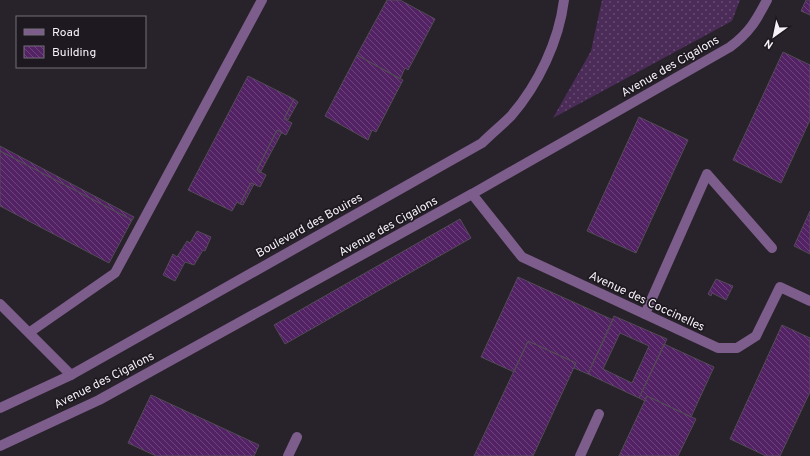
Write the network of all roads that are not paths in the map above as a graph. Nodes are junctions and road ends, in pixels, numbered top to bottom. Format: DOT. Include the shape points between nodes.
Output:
graph roads {
  1 [pos="262,0"];
  2 [pos="564,0"];
  3 [pos="767,0"];
  4 [pos="472,194"];
  5 [pos="772,248"];
  6 [pos="810,301"];
  7 [pos="0,304"];
  8 [pos="645,314"];
  9 [pos="30,332"];
  10 [pos="71,375"];
  11 [pos="0,408"];
  12 [pos="599,414"];
  13 [pos="297,437"];
  14 [pos="0,446"];
  15 [pos="288,456"];
  16 [pos="580,456"];
  1 -- 9 [label="street" via="115,273"];
  2 -- 10 [label="street, Boulevard des Bouires" via="555,37 540,74 511,116 482,143"];
  3 -- 4 [label="street, Avenue des Cigalons" via="756,22 745,36 730,47"];
  4 -- 8 [label="street, Avenue des Coccinelles" via="522,258"];
  4 -- 14 [label="street, Avenue des Cigalons" via="100,400"];
  5 -- 8 [label="street" via="707,174"];
  6 -- 8 [label="street, Avenue des Coccinelles" via="780,287 756,336 737,348 718,348"];
  7 -- 9 [label="street"];
  9 -- 10 [label="street"];
  10 -- 11 [label="street, Boulevard des Bouires"];
  12 -- 16 [label="street"];
  13 -- 15 [label="street"];
}
